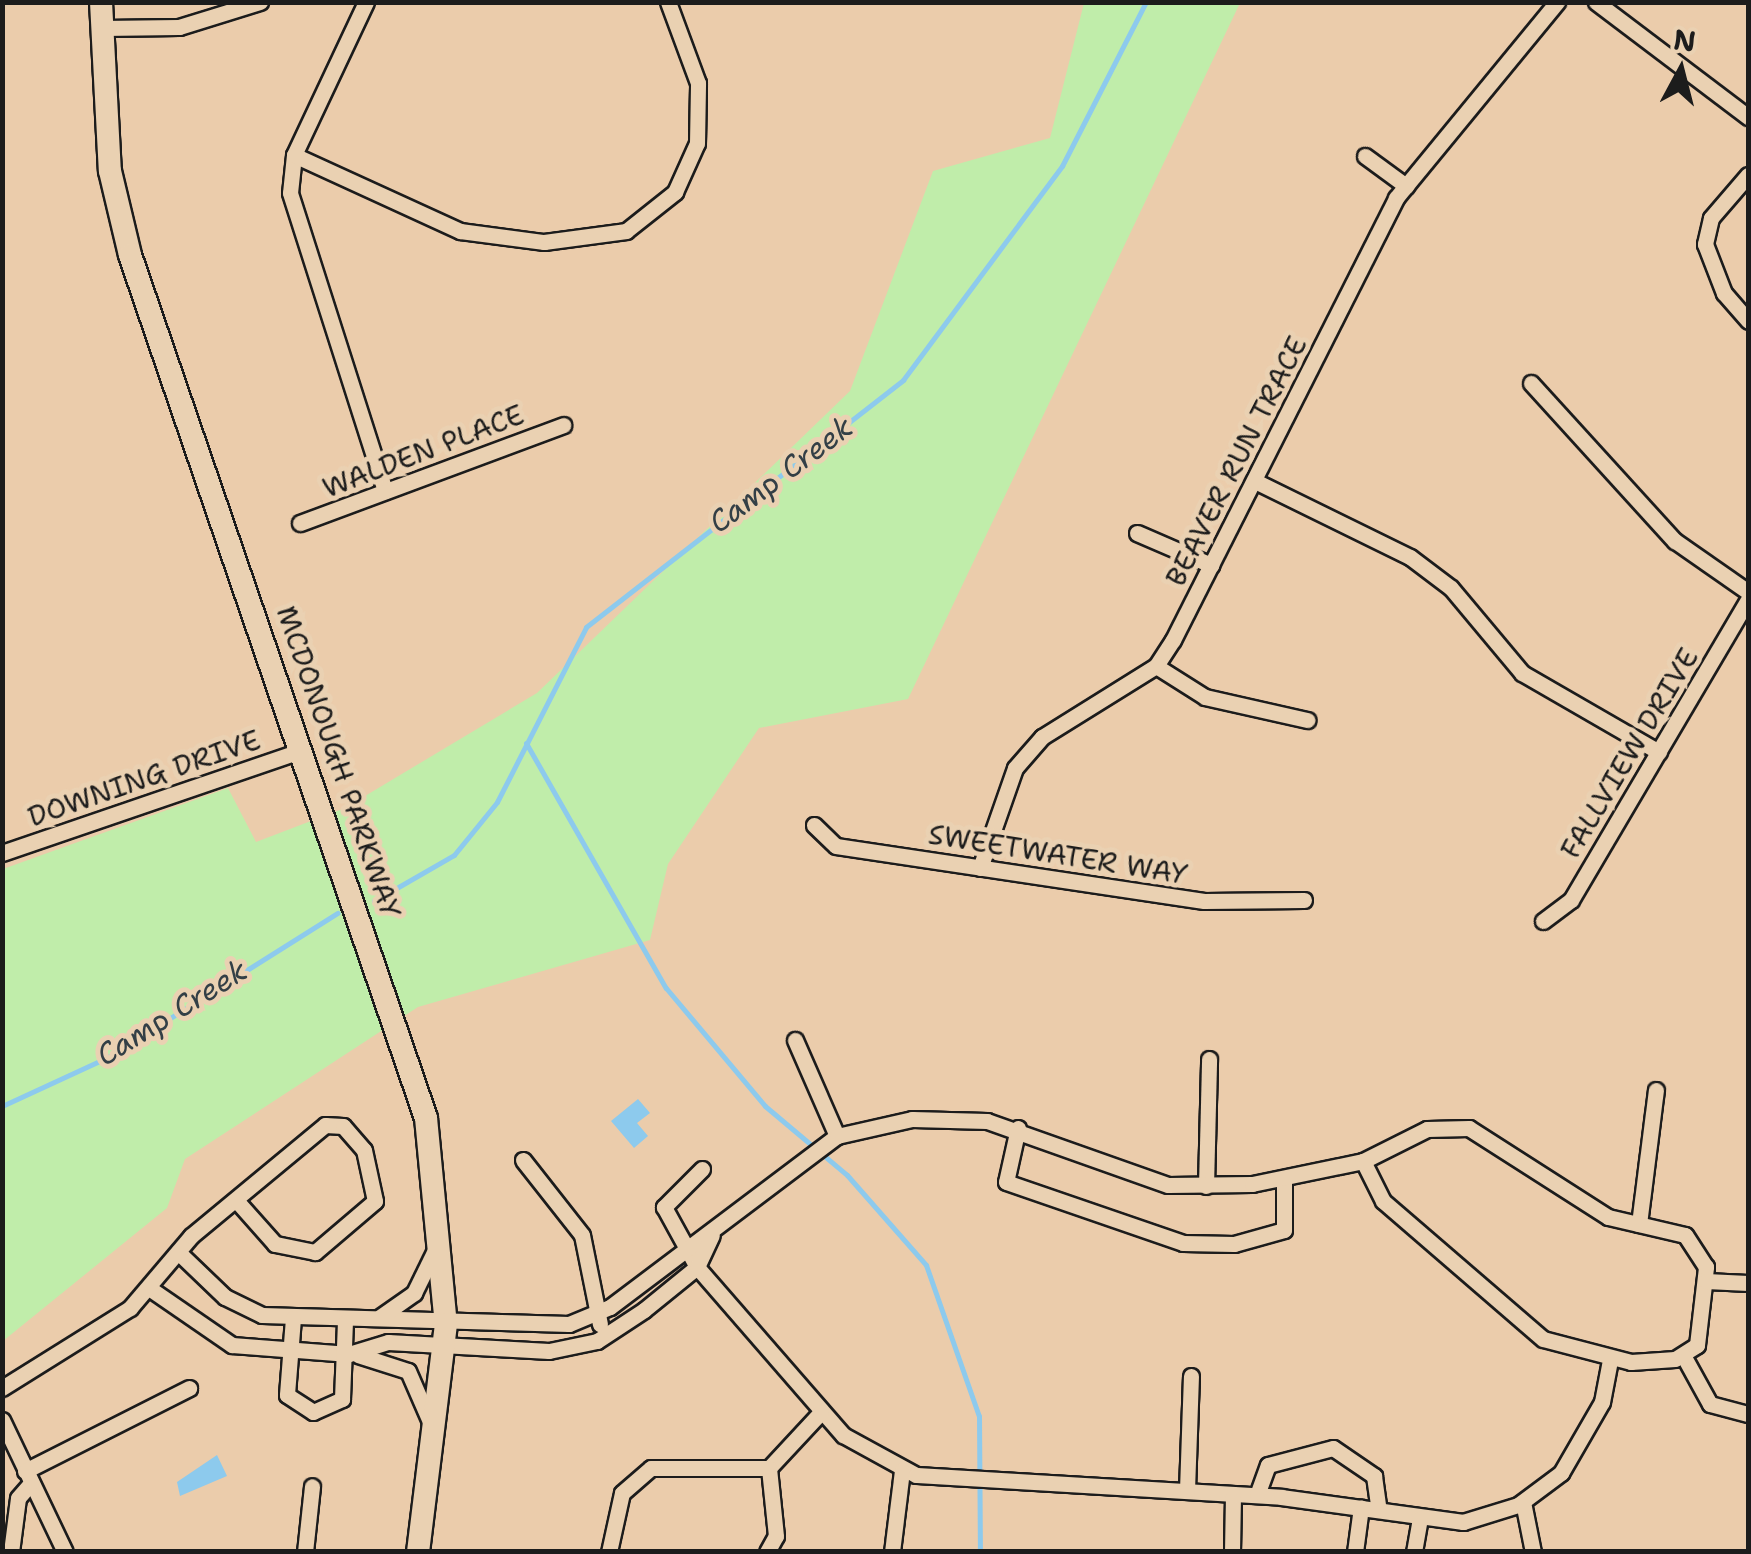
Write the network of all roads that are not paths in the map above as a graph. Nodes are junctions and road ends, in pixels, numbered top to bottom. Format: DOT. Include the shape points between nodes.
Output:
graph roads {
  1 [pos="101,2"];
  2 [pos="260,2"];
  3 [pos="668,2"];
  4 [pos="1558,2"];
  5 [pos="1596,2"];
  6 [pos="365,3"];
  7 [pos="102,28"];
  8 [pos="1748,117"];
  9 [pos="294,155"];
  10 [pos="1365,156"];
  11 [pos="1748,175"];
  12 [pos="1406,186"];
  13 [pos="1748,320"];
  14 [pos="1532,383"];
  15 [pos="563,424"];
  16 [pos="1260,482"];
  17 [pos="385,492"];
  18 [pos="300,524"];
  19 [pos="1137,533"];
  20 [pos="1211,565"];
  21 [pos="1748,592"];
  22 [pos="1748,600"];
  23 [pos="1156,666"];
  24 [pos="1307,720"];
  25 [pos="302,750"];
  26 [pos="1660,752"];
  27 [pos="814,825"];
  28 [pos="2,852"];
  29 [pos="980,868"];
  30 [pos="1304,900"];
  31 [pos="1543,921"];
  32 [pos="796,1040"];
  33 [pos="1209,1059"];
  34 [pos="1656,1090"];
  35 [pos="1018,1128"];
  36 [pos="837,1136"];
  37 [pos="523,1160"];
  38 [pos="1363,1161"];
  39 [pos="702,1169"];
  40 [pos="1284,1178"];
  41 [pos="1206,1186"];
  42 [pos="236,1200"];
  43 [pos="1639,1224"];
  44 [pos="444,1230"];
  45 [pos="712,1235"];
  46 [pos="684,1246"];
  47 [pos="178,1252"];
  48 [pos="697,1267"];
  49 [pos="1706,1282"];
  50 [pos="1748,1284"];
  51 [pos="149,1288"];
  52 [pos="597,1315"];
  53 [pos="293,1318"];
  54 [pos="378,1318"];
  55 [pos="345,1322"];
  56 [pos="446,1324"];
  57 [pos="604,1337"];
  58 [pos="444,1348"];
  59 [pos="289,1349"];
  60 [pos="348,1354"];
  61 [pos="1683,1355"];
  62 [pos="1610,1360"];
  63 [pos="1191,1376"];
  64 [pos="2,1388"];
  65 [pos="189,1388"];
  66 [pos="822,1412"];
  67 [pos="1748,1414"];
  68 [pos="2,1420"];
  69 [pos="434,1433"];
  70 [pos="770,1468"];
  71 [pos="902,1471"];
  72 [pos="28,1477"];
  73 [pos="312,1486"];
  74 [pos="1187,1490"];
  75 [pos="1233,1494"];
  76 [pos="1257,1495"];
  77 [pos="1523,1502"];
  78 [pos="1361,1507"];
  79 [pos="1379,1510"];
  80 [pos="1420,1519"];
  81 [pos="11,1552"];
  82 [pos="65,1552"];
  83 [pos="305,1552"];
  84 [pos="418,1552"];
  85 [pos="609,1552"];
  86 [pos="767,1552"];
  87 [pos="892,1552"];
  88 [pos="1232,1552"];
  89 [pos="1355,1552"];
  90 [pos="1414,1552"];
  91 [pos="1533,1552"];
  1 -- 7 [label="street, MCDONOUGH PARKWAY"];
  2 -- 7 [label="street" via="179,27"];
  3 -- 9 [label="street" via="698,83 698,143 675,192 626,231 544,242 460,232"];
  4 -- 12 [label="street, BEAVER RUN TRACE"];
  5 -- 8 [label="street"];
  6 -- 9 [label="street"];
  7 -- 25 [label="street, MCDONOUGH PARKWAY" via="119,216"];
  9 -- 17 [label="street" via="293,216"];
  10 -- 12 [label="street"];
  11 -- 13 [label="street" via="1712,218 1705,244 1724,293"];
  12 -- 16 [label="street, BEAVER RUN TRACE"];
  14 -- 21 [label="street" via="1675,541"];
  15 -- 17 [label="street, WALDEN PLACE"];
  16 -- 20 [label="street, BEAVER RUN TRACE"];
  16 -- 26 [label="street" via="1410,558 1451,588 1522,673"];
  17 -- 18 [label="street, WALDEN PLACE"];
  19 -- 20 [label="street"];
  20 -- 23 [label="street, BEAVER RUN TRACE"];
  22 -- 26 [label="street, FALLVIEW DRIVE"];
  23 -- 24 [label="street" via="1205,697"];
  23 -- 29 [label="street, BEAVER RUN TRACE" via="1042,737 1015,768"];
  25 -- 28 [label="street, DOWNING DRIVE"];
  25 -- 44 [label="street, MCDONOUGH PARKWAY" via="426,1118"];
  26 -- 31 [label="street, FALLVIEW DRIVE" via="1572,900"];
  27 -- 29 [label="street, SWEETWATER WAY" via="836,846"];
  29 -- 30 [label="street, SWEETWATER WAY" via="1204,902"];
  32 -- 36 [label="street"];
  33 -- 41 [label="street"];
  34 -- 43 [label="street"];
  35 -- 36 [label="street" via="926,1118"];
  35 -- 40 [label="street" via="1009,1184 1183,1243 1216,1246 1284,1230"];
  35 -- 41 [label="street" via="1146,1180"];
  36 -- 45 [label="street"];
  37 -- 52 [label="street" via="582,1235"];
  38 -- 40 [label="street"];
  38 -- 43 [label="street" via="1428,1129 1469,1128 1608,1217"];
  38 -- 62 [label="street" via="1383,1200 1524,1327"];
  39 -- 46 [label="street" via="664,1207"];
  40 -- 41 [label="street"];
  42 -- 42 [label="street" via="331,1123 368,1156 376,1201 315,1252 274,1244"];
  42 -- 47 [label="street"];
  43 -- 49 [label="street" via="1690,1238"];
  44 -- 54 [label="street" via="414,1293"];
  44 -- 56 [label="street, MCDONOUGH PARKWAY"];
  45 -- 46 [label="street"];
  45 -- 48 [label="street"];
  46 -- 48 [label="street"];
  46 -- 52 [label="street"];
  47 -- 51 [label="street"];
  47 -- 53 [label="street" via="239,1306"];
  48 -- 57 [label="street"];
  48 -- 66 [label="street"];
  49 -- 50 [label="street"];
  49 -- 61 [label="street" via="1700,1338"];
  51 -- 59 [label="street" via="221,1342"];
  51 -- 64 [label="street"];
  52 -- 56 [label="street" via="536,1328"];
  52 -- 57 [label="street"];
  53 -- 55 [label="street"];
  53 -- 59 [label="street"];
  54 -- 55 [label="street"];
  54 -- 56 [label="street"];
  55 -- 60 [label="street"];
  56 -- 58 [label="street, MCDONOUGH PARKWAY"];
  57 -- 58 [label="street" via="533,1352"];
  58 -- 60 [label="street" via="388,1342"];
  58 -- 69 [label="street, MCDONOUGH PARKWAY"];
  59 -- 60 [label="street"];
  59 -- 60 [label="street" via="287,1395 313,1412 340,1403"];
  60 -- 69 [label="street" via="408,1371"];
  61 -- 62 [label="street"];
  61 -- 67 [label="street" via="1710,1404"];
  62 -- 77 [label="street" via="1605,1394 1574,1458"];
  63 -- 74 [label="street"];
  65 -- 72 [label="street"];
  66 -- 70 [label="street"];
  66 -- 71 [label="street"];
  68 -- 72 [label="street"];
  69 -- 84 [label="street, MCDONOUGH PARKWAY"];
  70 -- 85 [label="street" via="651,1468 622,1493"];
  70 -- 86 [label="street" via="776,1536"];
  71 -- 74 [label="street"];
  71 -- 87 [label="street"];
  72 -- 81 [label="street" via="18,1498"];
  72 -- 82 [label="street"];
  73 -- 83 [label="street"];
  74 -- 75 [label="street"];
  75 -- 76 [label="street"];
  75 -- 88 [label="street"];
  76 -- 78 [label="street"];
  76 -- 79 [label="street" via="1268,1465 1333,1448 1374,1476"];
  77 -- 80 [label="street" via="1463,1522"];
  77 -- 91 [label="street"];
  78 -- 79 [label="street"];
  78 -- 89 [label="street"];
  79 -- 80 [label="street"];
  80 -- 90 [label="street"];
}
